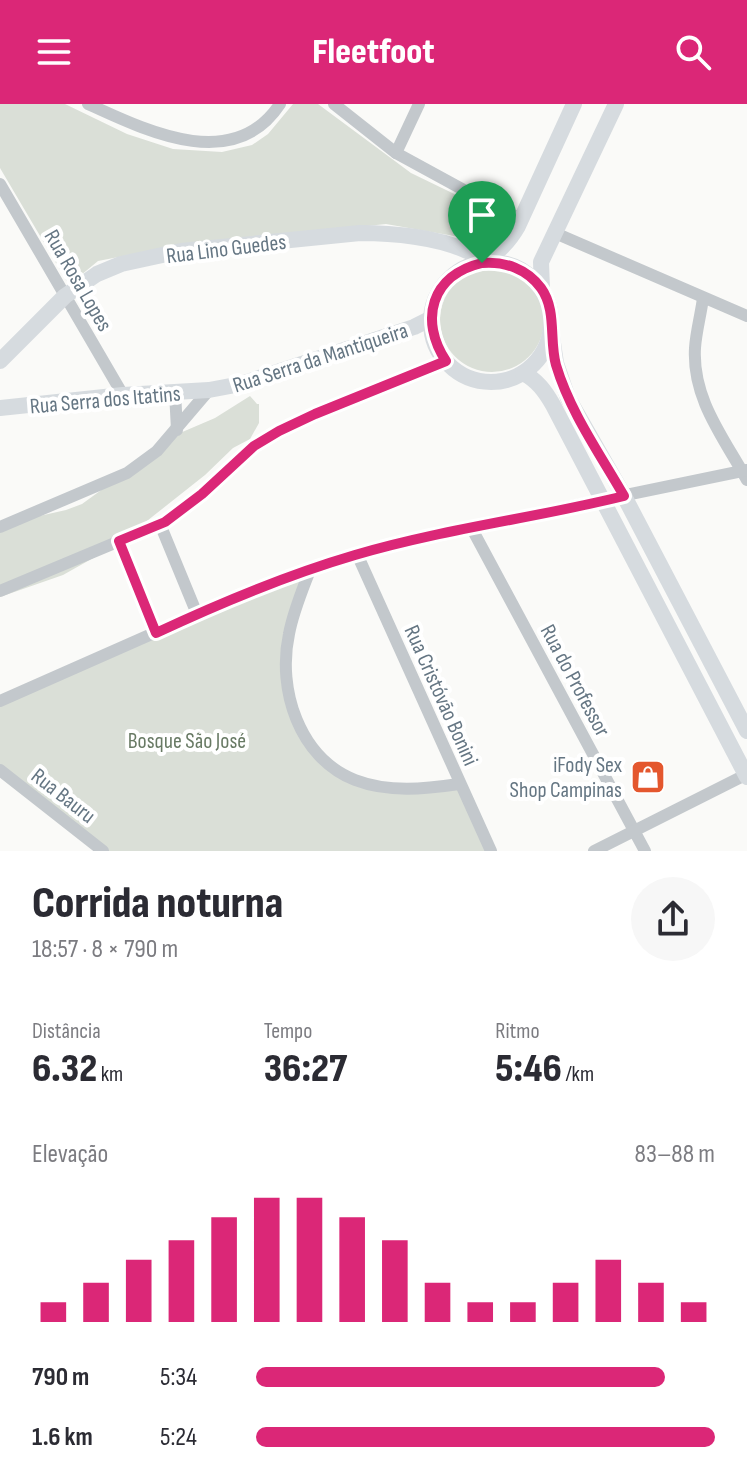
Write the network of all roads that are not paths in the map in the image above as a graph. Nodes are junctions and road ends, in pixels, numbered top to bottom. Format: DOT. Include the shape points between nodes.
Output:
graph roads {
  1 [pos="88,104"];
  2 [pos="334,104"];
  3 [pos="419,104"];
  4 [pos="574,104"];
  5 [pos="616,104"];
  6 [pos="277,109"];
  7 [pos="396,153"];
  8 [pos="0,184"];
  9 [pos="522,219"];
  10 [pos="555,233"];
  11 [pos="483,263"];
  12 [pos="542,289"];
  13 [pos="65,296"];
  14 [pos="703,298"];
  15 [pos="747,316"];
  16 [pos="432,318"];
  17 [pos="551,330"];
  18 [pos="0,361"];
  19 [pos="446,361"];
  20 [pos="523,373"];
  21 [pos="209,390"];
  22 [pos="175,392"];
  23 [pos="123,395"];
  24 [pos="0,408"];
  25 [pos="177,430"];
  26 [pos="745,474"];
  27 [pos="624,496"];
  28 [pos="604,501"];
  29 [pos="160,524"];
  30 [pos="0,527"];
  31 [pos="471,527"];
  32 [pos="119,541"];
  33 [pos="357,554"];
  34 [pos="310,570"];
  35 [pos="0,591"];
  36 [pos="197,614"];
  37 [pos="156,633"];
  38 [pos="0,701"];
  39 [pos="747,731"];
  40 [pos="0,770"];
  41 [pos="747,775"];
  42 [pos="459,784"];
  43 [pos="634,830"];
  44 [pos="103,851"];
  45 [pos="491,851"];
  46 [pos="594,851"];
  47 [pos="645,851"];
  1 -- 6 [label="street" via="178,139 212,142 240,139"];
  2 -- 7 [label="street"];
  3 -- 7 [label="street"];
  4 -- 9 [label="main road"];
  5 -- 10 [label="main road"];
  7 -- 9 [label="street"];
  8 -- 13 [label="street, Rua Rosa Lopes"];
  9 -- 11 [label="main road" via="508,242"];
  10 -- 12 [label="main road" via="541,262"];
  10 -- 14 [label="street"];
  11 -- 12 [label="main road" via="517,268"];
  11 -- 13 [label="main road, Rua Lino Guedes" via="470,252 431,241 360,233 181,251 121,264"];
  11 -- 16 [label="main road" via="449,279 435,301"];
  12 -- 17 [label="main road"];
  13 -- 18 [label="main road, Rua Lino Guedes"];
  13 -- 23 [label="street, Rua Rosa Lopes"];
  14 -- 15 [label="street"];
  14 -- 26 [label="street" via="695,349 698,378 709,416"];
  16 -- 19 [label="main road" via="437,347"];
  16 -- 21 [label="main road, Rua Serra da Mantiqueira" via="274,374"];
  17 -- 20 [label="main road" via="546,347"];
  17 -- 27 [label="main road" via="568,398"];
  19 -- 20 [label="main road" via="459,372 491,382"];
  19 -- 29 [label="street" via="279,431"];
  20 -- 28 [label="main road" via="548,397"];
  21 -- 22 [label="main road, Rua Serra dos Itatins"];
  21 -- 25 [label="street, Rua Serra da Mantiqueira"];
  22 -- 23 [label="main road, Rua Serra dos Itatins"];
  22 -- 25 [label="street"];
  23 -- 24 [label="main road, Rua Serra dos Itatins"];
  25 -- 30 [label="street, Rua Serra da Mantiqueira" via="127,473"];
  26 -- 27 [label="street"];
  27 -- 28 [label="street"];
  27 -- 39 [label="main road"];
  28 -- 31 [label="street"];
  28 -- 41 [label="main road"];
  29 -- 32 [label="street"];
  29 -- 36 [label="street"];
  31 -- 33 [label="street"];
  31 -- 43 [label="street, Rua do Professor"];
  32 -- 35 [label="street"];
  32 -- 37 [label="street"];
  33 -- 34 [label="street"];
  33 -- 42 [label="street, Rua Cristóvão Bonini"];
  34 -- 36 [label="street"];
  34 -- 42 [label="street" via="288,636 286,664 293,709 313,749 355,780 418,789"];
  36 -- 37 [label="street"];
  37 -- 38 [label="street"];
  40 -- 44 [label="street, Rua Bauru"];
  41 -- 43 [label="street"];
  42 -- 45 [label="street, Rua Cristóvão Bonini"];
  43 -- 46 [label="street"];
  43 -- 47 [label="street, Rua do Professor"];
}
